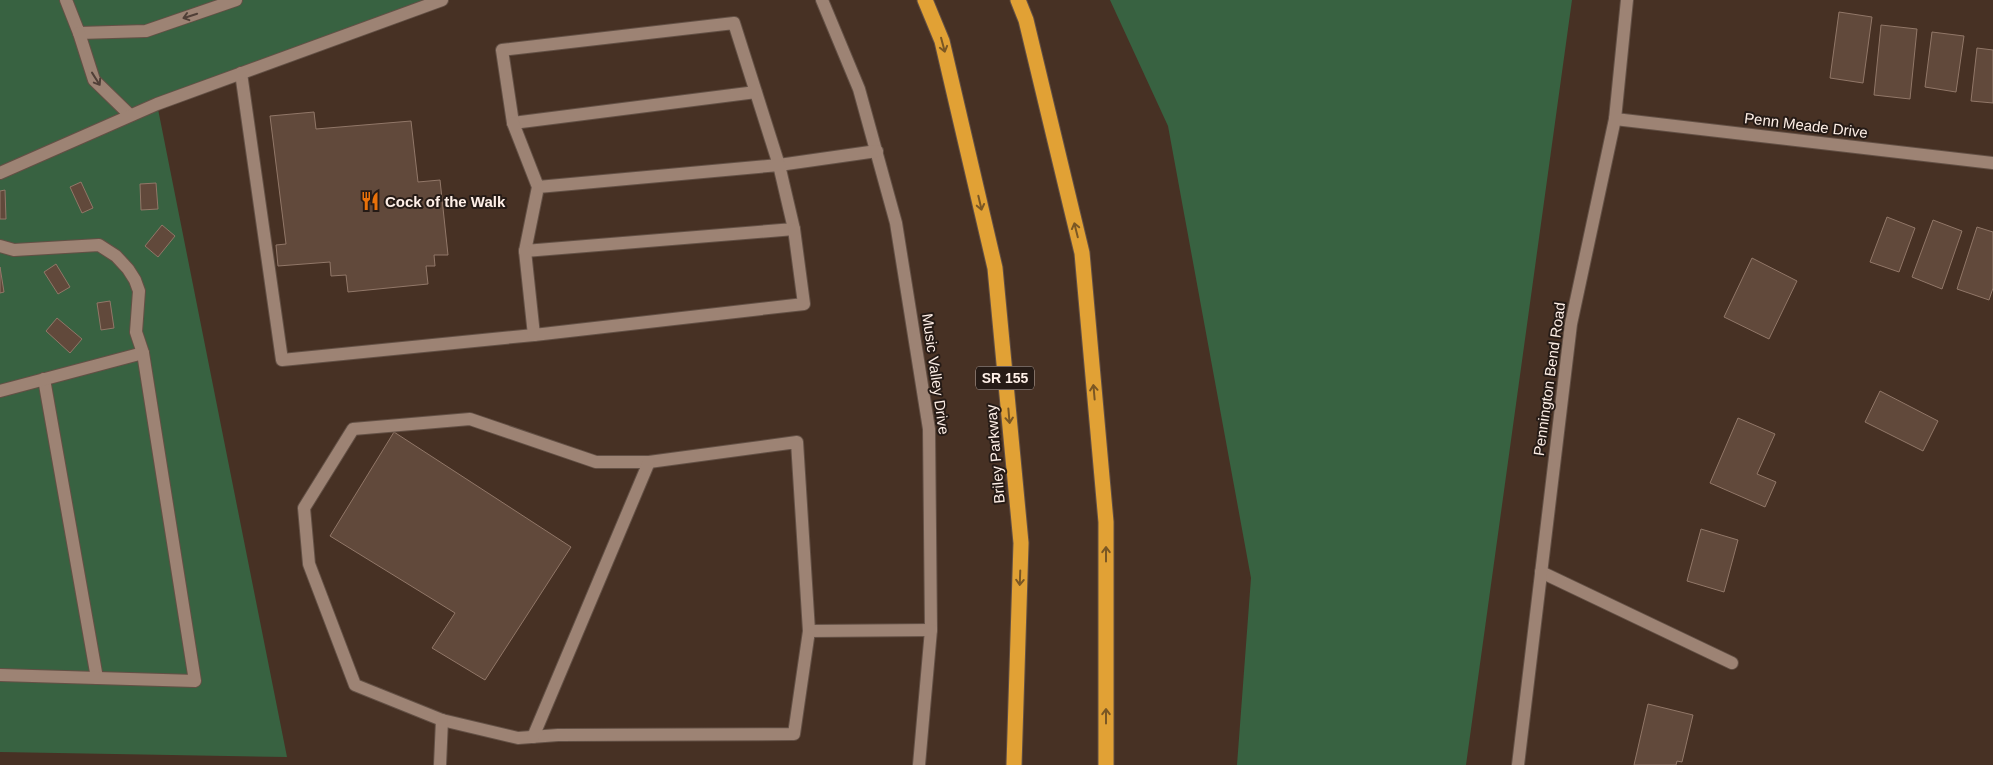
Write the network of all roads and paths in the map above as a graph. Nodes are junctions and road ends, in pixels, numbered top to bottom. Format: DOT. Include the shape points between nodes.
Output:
graph roads {
  1 [pos="66,0"];
  2 [pos="236,0"];
  3 [pos="442,0"];
  4 [pos="822,0"];
  5 [pos="925,0"];
  6 [pos="1018,0"];
  7 [pos="1627,0"];
  8 [pos="79,33"];
  9 [pos="241,73"];
  10 [pos="756,92"];
  11 [pos="130,115"];
  12 [pos="1615,119"];
  13 [pos="513,122"];
  14 [pos="876,151"];
  15 [pos="1993,163"];
  16 [pos="779,165"];
  17 [pos="0,173"];
  18 [pos="538,188"];
  19 [pos="794,229"];
  20 [pos="0,246"];
  21 [pos="524,251"];
  22 [pos="534,335"];
  23 [pos="143,353"];
  24 [pos="44,379"];
  25 [pos="0,391"];
  26 [pos="649,462"];
  27 [pos="1541,572"];
  28 [pos="931,630"];
  29 [pos="809,631"];
  30 [pos="1732,663"];
  31 [pos="0,675"];
  32 [pos="97,678"];
  33 [pos="442,720"];
  34 [pos="533,737"];
  35 [pos="440,765"];
  36 [pos="919,765"];
  37 [pos="1014,765"];
  38 [pos="1106,765"];
  39 [pos="1518,765"];
  1 -- 8 [label="street"];
  2 -- 8 [label="street, one-way" via="146,31"];
  3 -- 9 [label="street"];
  4 -- 14 [label="street, Music Valley Drive" via="859,89"];
  5 -- 37 [label="highway, Briley Parkway / SR 155, one-way" via="942,41 995,268 1021,543"];
  38 -- 6 [label="highway, one-way" via="1106,522 1082,253 1026,20"];
  7 -- 12 [label="street, Pennington Bend Road"];
  8 -- 11 [label="street, one-way" via="94,80"];
  9 -- 11 [label="street"];
  9 -- 22 [label="street" via="282,360"];
  10 -- 13 [label="street"];
  10 -- 13 [label="street" via="734,23 502,50"];
  10 -- 16 [label="street"];
  11 -- 17 [label="street"];
  12 -- 15 [label="street, Penn Meade Drive"];
  12 -- 27 [label="street, Pennington Bend Road" via="1571,324"];
  13 -- 18 [label="street"];
  14 -- 16 [label="street"];
  14 -- 28 [label="street, Music Valley Drive" via="896,223 929,430"];
  16 -- 18 [label="street"];
  16 -- 19 [label="street"];
  18 -- 21 [label="street"];
  19 -- 21 [label="street"];
  19 -- 22 [label="street" via="804,304"];
  20 -- 23 [label="street" via="14,250 99,245 108,249 128,269 139,291 136,332"];
  21 -- 22 [label="street"];
  23 -- 24 [label="street"];
  23 -- 32 [label="street" via="195,681"];
  24 -- 25 [label="street"];
  24 -- 32 [label="street"];
  26 -- 29 [label="street" via="796,442"];
  26 -- 33 [label="street" via="596,462 470,419 352,429 304,508 309,564 355,686"];
  26 -- 34 [label="street"];
  27 -- 30 [label="street"];
  27 -- 39 [label="street, Pennington Bend Road"];
  28 -- 29 [label="street"];
  28 -- 36 [label="street, Music Valley Drive"];
  29 -- 34 [label="street" via="794,734"];
  31 -- 32 [label="street"];
  33 -- 34 [label="street" via="518,738"];
  33 -- 35 [label="street"];
}
